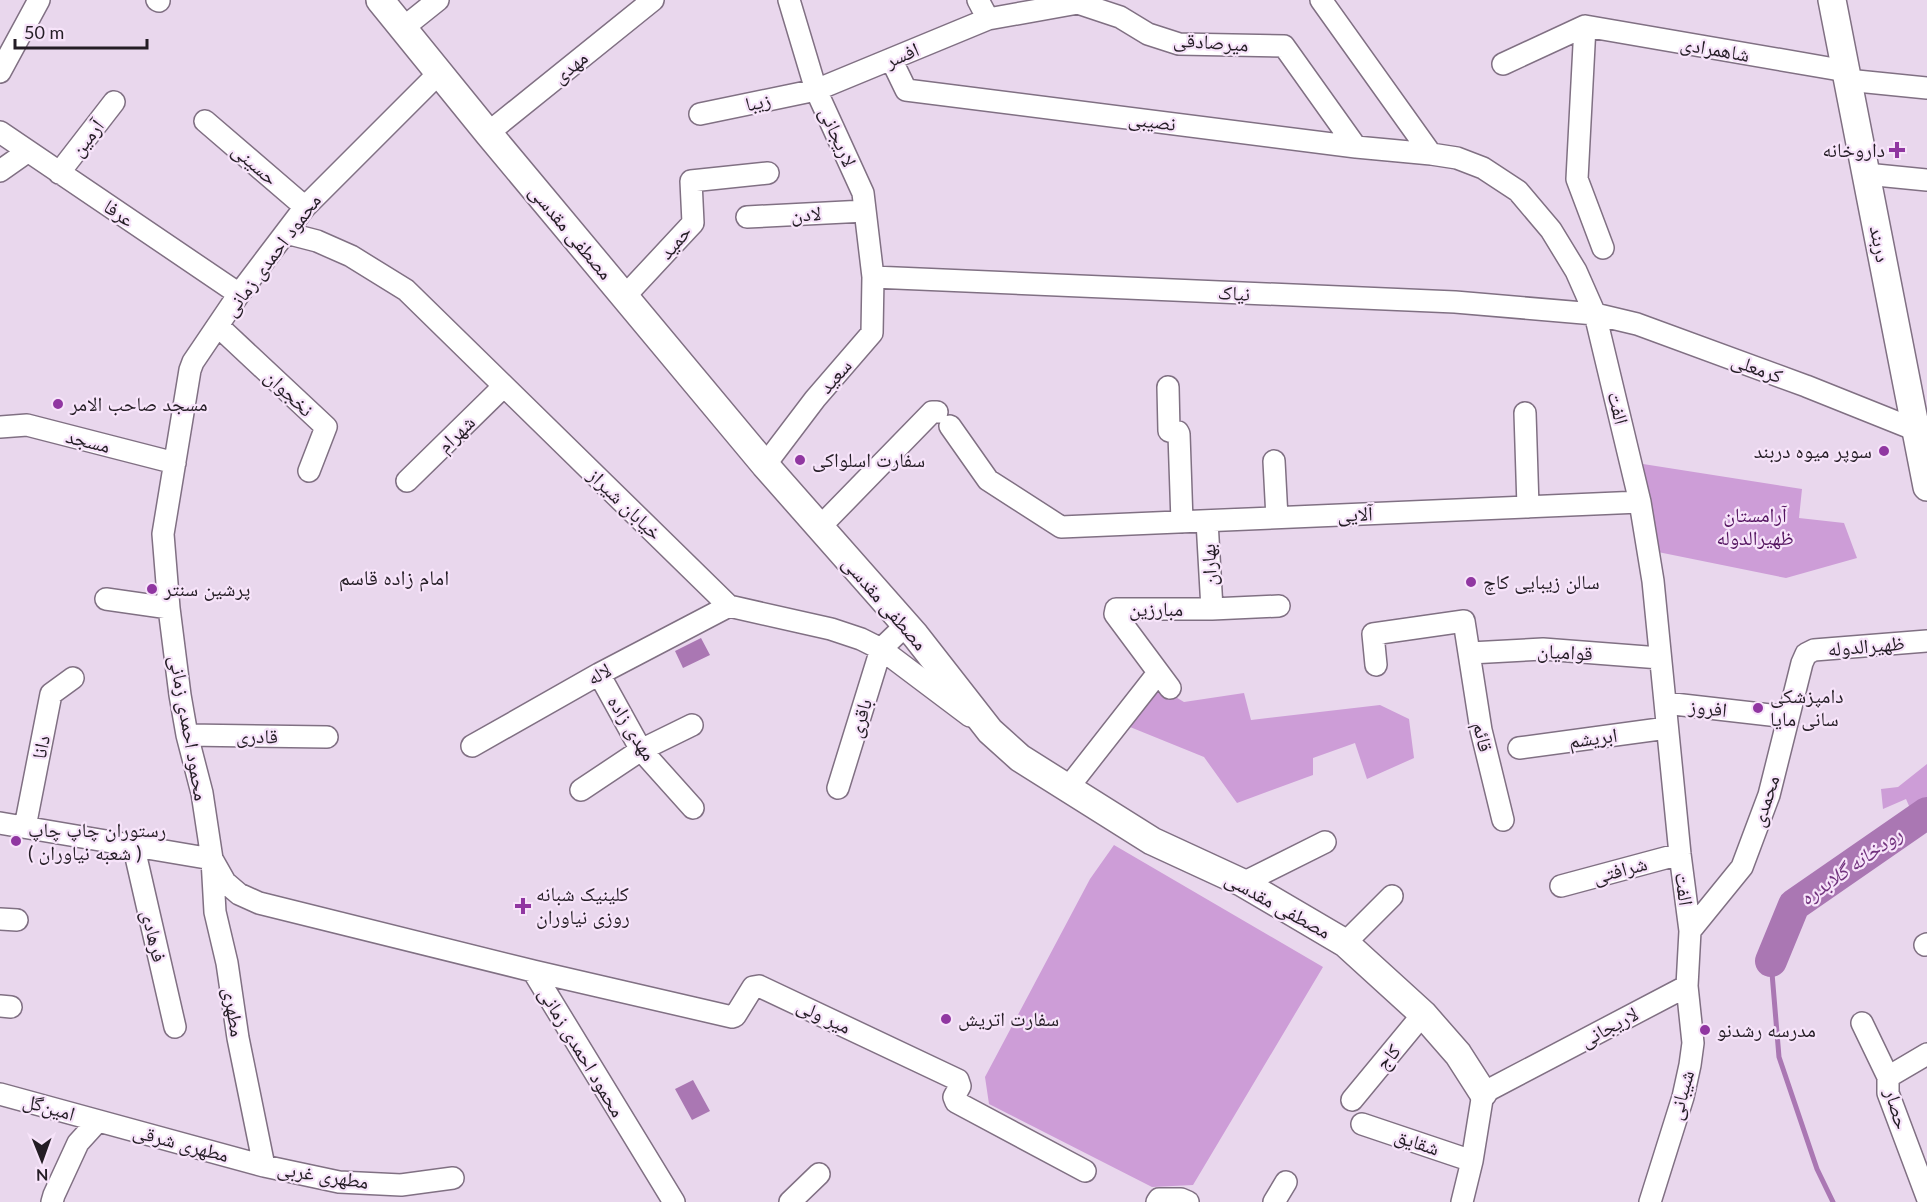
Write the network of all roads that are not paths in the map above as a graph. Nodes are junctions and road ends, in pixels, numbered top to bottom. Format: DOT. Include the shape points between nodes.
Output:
graph roads {
  1 [pos="39,0"];
  2 [pos="380,0"];
  3 [pos="438,0"];
  4 [pos="653,0"];
  5 [pos="789,0"];
  6 [pos="978,0"];
  7 [pos="1321,0"];
  8 [pos="1832,0"];
  9 [pos="988,19"];
  10 [pos="1585,26"];
  11 [pos="403,28"];
  12 [pos="891,59"];
  13 [pos="1503,64"];
  14 [pos="0,72"];
  15 [pos="439,73"];
  16 [pos="1846,75"];
  17 [pos="1927,88"];
  18 [pos="816,90"];
  19 [pos="114,102"];
  20 [pos="700,114"];
  21 [pos="206,121"];
  22 [pos="0,132"];
  23 [pos="488,133"];
  24 [pos="1356,147"];
  25 [pos="27,152"];
  26 [pos="1431,154"];
  27 [pos="0,171"];
  28 [pos="59,173"];
  29 [pos="768,173"];
  30 [pos="1866,174"];
  31 [pos="1927,180"];
  32 [pos="305,207"];
  33 [pos="865,211"];
  34 [pos="747,217"];
  35 [pos="286,233"];
  36 [pos="1603,248"];
  37 [pos="873,277"];
  38 [pos="239,294"];
  39 [pos="625,296"];
  40 [pos="1595,314"];
  41 [pos="218,326"];
  42 [pos="504,386"];
  43 [pos="1168,387"];
  44 [pos="1526,413"];
  45 [pos="0,428"];
  46 [pos="1916,430"];
  47 [pos="1274,461"];
  48 [pos="175,463"];
  49 [pos="765,465"];
  50 [pos="309,471"];
  51 [pos="407,482"];
  52 [pos="1927,487"];
  53 [pos="1640,502"];
  54 [pos="1528,507"];
  55 [pos="1277,518"];
  56 [pos="1207,521"];
  57 [pos="1182,522"];
  58 [pos="819,528"];
  59 [pos="106,599"];
  60 [pos="729,606"];
  61 [pos="1279,606"];
  62 [pos="170,608"];
  63 [pos="1212,609"];
  64 [pos="906,625"];
  65 [pos="1927,641"];
  66 [pos="881,649"];
  67 [pos="1470,653"];
  68 [pos="1806,654"];
  69 [pos="1660,658"];
  70 [pos="1376,665"];
  71 [pos="599,674"];
  72 [pos="73,678"];
  73 [pos="1665,703"];
  74 [pos="1788,717"];
  75 [pos="692,725"];
  76 [pos="1667,728"];
  77 [pos="990,731"];
  78 [pos="188,735"];
  79 [pos="327,737"];
  80 [pos="472,746"];
  81 [pos="1519,748"];
  82 [pos="641,750"];
  83 [pos="838,788"];
  84 [pos="1067,789"];
  85 [pos="581,790"];
  86 [pos="693,808"];
  87 [pos="1503,820"];
  88 [pos="0,823"];
  89 [pos="25,827"];
  90 [pos="1325,842"];
  91 [pos="133,844"];
  92 [pos="1680,854"];
  93 [pos="212,859"];
  94 [pos="1243,883"];
  95 [pos="1561,886"];
  96 [pos="1392,896"];
  97 [pos="1690,931"];
  98 [pos="1345,943"];
  99 [pos="533,971"];
  100 [pos="1687,986"];
  101 [pos="1424,1014"];
  102 [pos="1862,1023"];
  103 [pos="175,1027"];
  104 [pos="1927,1054"];
  105 [pos="1888,1077"];
  106 [pos="1483,1093"];
  107 [pos="0,1094"];
  108 [pos="1352,1100"];
  109 [pos="98,1121"];
  110 [pos="1362,1124"];
  111 [pos="1472,1161"];
  112 [pos="264,1166"];
  113 [pos="1085,1172"];
  114 [pos="819,1174"];
  115 [pos="453,1178"];
  116 [pos="1286,1182"];
  117 [pos="1927,1197"];
  118 [pos="1158,1200"];
  119 [pos="52,1202"];
  120 [pos="674,1202"];
  121 [pos="789,1202"];
  122 [pos="1188,1202"];
  123 [pos="1274,1202"];
  124 [pos="1462,1202"];
  125 [pos="1650,1202"];
  1 -- 14 [label="street"];
  2 -- 11 [label="main road, مصطفی مقدسی"];
  3 -- 11 [label="street"];
  4 -- 23 [label="street, مهدی"];
  5 -- 18 [label="street, لاریجانی"];
  6 -- 9 [label="street"];
  7 -- 26 [label="street"];
  8 -- 16 [label="main road, دربند"];
  9 -- 12 [label="street, افسر"];
  9 -- 24 [label="street, میرصادقی" via="1078,3 1179,44 1284,46"];
  10 -- 13 [label="street"];
  10 -- 16 [label="street, شاهمرادی"];
  10 -- 36 [label="street" via="1577,179"];
  11 -- 15 [label="main road, مصطفی مقدسی"];
  12 -- 18 [label="street, افسر"];
  12 -- 24 [label="street, نصیبی" via="906,90"];
  15 -- 23 [label="main road, مصطفی مقدسی"];
  15 -- 32 [label="street, محمود احمدی زمانی"];
  16 -- 17 [label="street, شاهمرادی"];
  16 -- 30 [label="main road, دربند"];
  18 -- 20 [label="street, زیبا"];
  18 -- 33 [label="street, لاریجانی" via="863,193"];
  19 -- 28 [label="street, آرمین"];
  21 -- 32 [label="street, حسینی"];
  22 -- 25 [label="street, عرفا"];
  23 -- 39 [label="main road, مصطفی مقدسی"];
  24 -- 26 [label="street, نصیبی"];
  25 -- 27 [label="street"];
  25 -- 28 [label="street, عرفا"];
  26 -- 40 [label="street, الفت" via="1483,168 1518,191 1551,230 1576,271"];
  28 -- 38 [label="street, عرفا"];
  29 -- 39 [label="street, حمید" via="691,181 693,223"];
  30 -- 31 [label="street"];
  30 -- 46 [label="main road, دربند"];
  32 -- 35 [label="street, محمود احمدی زمانی"];
  33 -- 34 [label="street, لادن"];
  33 -- 37 [label="street, لاریجانی"];
  35 -- 38 [label="street, محمود احمدی زمانی"];
  35 -- 42 [label="street, خیابان شیراز" via="351,256 406,290"];
  37 -- 40 [label="street, نیاک" via="1455,302"];
  37 -- 49 [label="street, سعید" via="872,333"];
  38 -- 41 [label="street, محمود احمدی زمانی"];
  39 -- 49 [label="main road, مصطفی مقدسی"];
  40 -- 46 [label="street, کرمعلی" via="1647,328"];
  40 -- 53 [label="street, الفت"];
  41 -- 48 [label="street, محمود احمدی زمانی" via="190,370"];
  41 -- 50 [label="street, نخجوان" via="326,427"];
  42 -- 51 [label="street, شهرام"];
  42 -- 60 [label="street, خیابان شیراز"];
  43 -- 57 [label="street" via="1168,430 1179,434"];
  44 -- 54 [label="street"];
  45 -- 48 [label="street, مسجد" via="27,425"];
  46 -- 52 [label="main road, دربند"];
  47 -- 55 [label="street"];
  48 -- 62 [label="street, محمود احمدی زمانی" via="163,534"];
  49 -- 58 [label="main road, مصطفی مقدسی"];
  53 -- 54 [label="street, آلایی"];
  53 -- 69 [label="street, الفت"];
  54 -- 55 [label="street, آلایی"];
  55 -- 56 [label="street, آلایی"];
  56 -- 57 [label="street, آلایی"];
  56 -- 63 [label="street, بهاران"];
  57 -- 58 [label="street, آلایی" via="1061,527 988,480 943,419 932,412"];
  58 -- 64 [label="main road, مصطفی مقدسی"];
  59 -- 62 [label="street"];
  60 -- 66 [label="street" via="831,629"];
  60 -- 71 [label="street, لاله"];
  61 -- 63 [label="street, مبارزین"];
  62 -- 78 [label="street, محمود احمدی زمانی"];
  63 -- 84 [label="street, مبارزین" via="1116,609 1115,614 1164,680"];
  64 -- 66 [label="street"];
  64 -- 77 [label="main road, مصطفی مقدسی"];
  65 -- 68 [label="street, ظهیرالدوله" via="1814,650"];
  66 -- 77 [label="street"];
  66 -- 83 [label="street, باقری"];
  67 -- 69 [label="street, قوامیان" via="1544,649"];
  67 -- 70 [label="street, قائم" via="1464,621 1372,633"];
  67 -- 87 [label="street, قائم" via="1481,730"];
  68 -- 74 [label="street, محمدی"];
  69 -- 73 [label="street, الفت"];
  71 -- 80 [label="street, لاله"];
  71 -- 82 [label="street, مهدی زاده"];
  72 -- 89 [label="street, دانا" via="51,694"];
  73 -- 74 [label="street, افروز"];
  73 -- 76 [label="street, الفت"];
  74 -- 97 [label="street, محمدی" via="1770,795 1742,867"];
  75 -- 82 [label="street"];
  76 -- 81 [label="street, ابریشم"];
  76 -- 92 [label="street, الفت"];
  77 -- 84 [label="main road, مصطفی مقدسی" via="1020,758"];
  78 -- 79 [label="street, قادری"];
  78 -- 93 [label="street, محمود احمدی زمانی"];
  82 -- 85 [label="street"];
  82 -- 86 [label="street, مهدی زاده"];
  84 -- 94 [label="main road, مصطفی مقدسی" via="1152,841"];
  88 -- 89 [label="street"];
  89 -- 91 [label="street"];
  90 -- 94 [label="street"];
  91 -- 93 [label="street"];
  91 -- 103 [label="street, فرهادی"];
  92 -- 95 [label="street, شرافتی"];
  92 -- 97 [label="street, الفت"];
  93 -- 99 [label="street, محمود احمدی زمانی" via="225,882 259,903"];
  93 -- 112 [label="street, مطهری" via="215,912"];
  94 -- 98 [label="main road, مصطفی مقدسی"];
  96 -- 98 [label="street"];
  97 -- 100 [label="street"];
  98 -- 101 [label="main road, مصطفی مقدسی"];
  99 -- 113 [label="street, میر ولی" via="732,1017 753,987 759,986 958,1080 956,1102"];
  99 -- 120 [label="street, محمود احمدی زمانی"];
  100 -- 106 [label="street, لاریجانی"];
  100 -- 125 [label="street, شیبانی" via="1693,1043 1690,1065"];
  101 -- 106 [label="main road, مصطفی مقدسی" via="1458,1054"];
  101 -- 108 [label="street, کاج"];
  102 -- 105 [label="street, حصار"];
  104 -- 105 [label="street"];
  105 -- 117 [label="street, حصار" via="1888,1093"];
  106 -- 111 [label="street"];
  107 -- 109 [label="street, امین‌گل"];
  109 -- 112 [label="street, مطهری شرقی"];
  109 -- 119 [label="street" via="78,1143"];
  110 -- 111 [label="street, شقایق"];
  111 -- 124 [label="street"];
  112 -- 115 [label="street, مطهری غربی" via="339,1182 401,1185"];
  114 -- 121 [label="street"];
  116 -- 123 [label="street"];
  118 -- 122 [label="street"];
}
